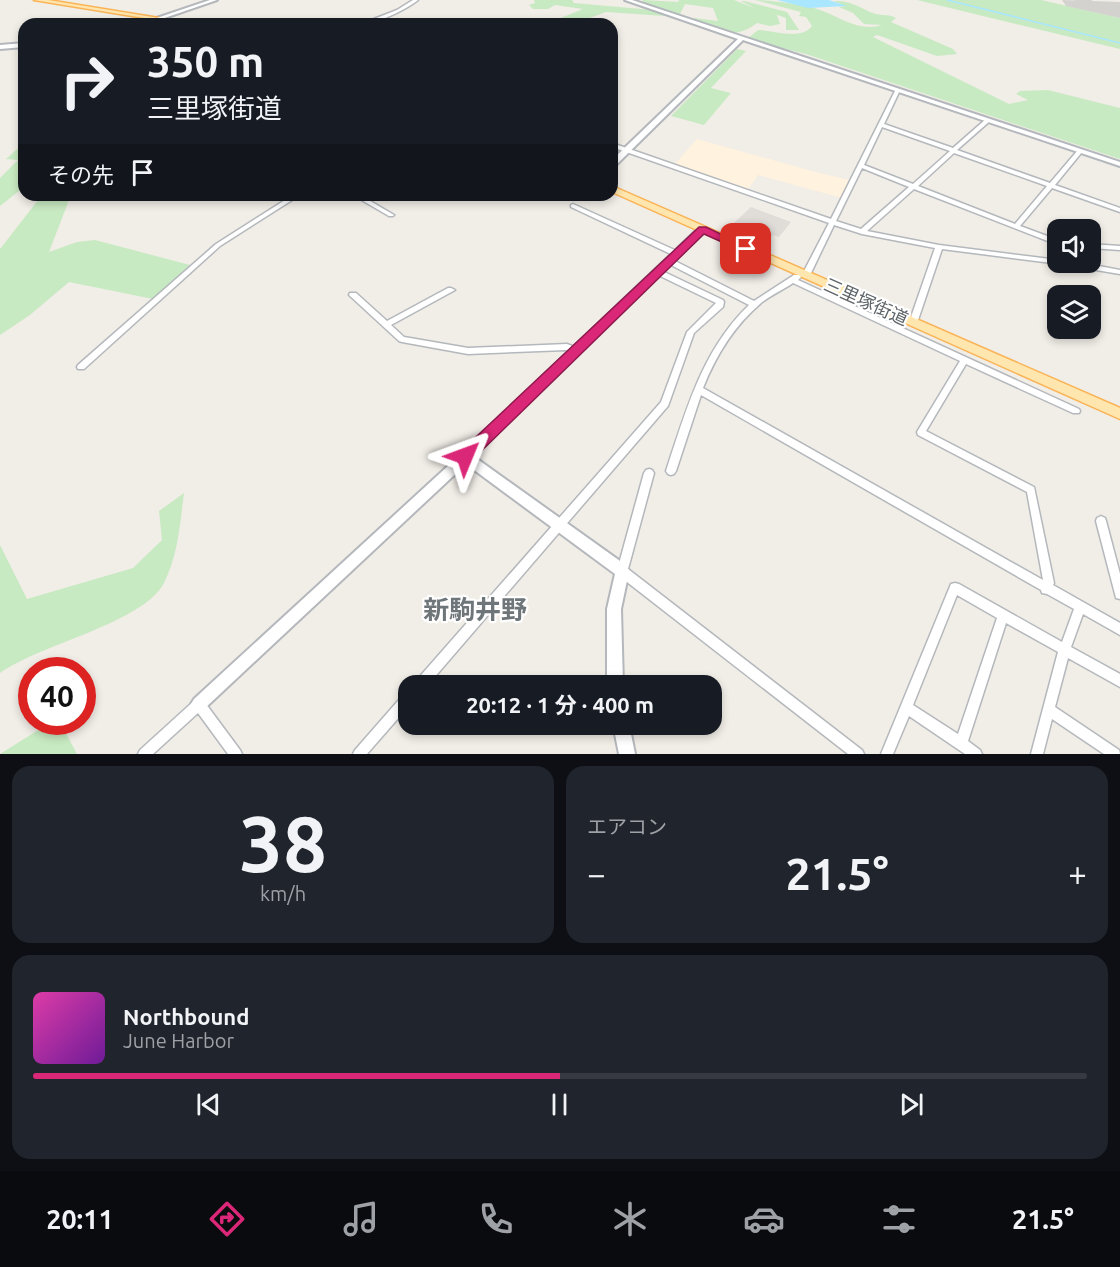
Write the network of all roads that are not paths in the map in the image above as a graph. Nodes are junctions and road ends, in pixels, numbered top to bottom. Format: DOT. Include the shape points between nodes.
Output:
graph roads {
  1 [pos="37,0"];
  2 [pos="215,0"];
  3 [pos="416,0"];
  4 [pos="627,0"];
  5 [pos="158,18"];
  6 [pos="379,18"];
  7 [pos="741,39"];
  8 [pos="18,46"];
  9 [pos="0,47"];
  10 [pos="898,90"];
  11 [pos="988,120"];
  12 [pos="882,125"];
  13 [pos="618,147"];
  14 [pos="627,150"];
  15 [pos="953,151"];
  16 [pos="1080,151"];
  17 [pos="618,158"];
  18 [pos="1120,164"];
  19 [pos="862,166"];
  20 [pos="1051,185"];
  21 [pos="914,186"];
  22 [pos="618,192"];
  23 [pos="288,201"];
  24 [pos="367,201"];
  25 [pos="573,206"];
  26 [pos="1120,210"];
  27 [pos="391,214"];
  28 [pos="834,223"];
  29 [pos="1016,226"];
  30 [pos="703,230"];
  31 [pos="862,232"];
  32 [pos="1047,239"];
  33 [pos="939,246"];
  34 [pos="1101,247"];
  35 [pos="1120,248"];
  36 [pos="673,257"];
  37 [pos="1047,260"];
  38 [pos="1101,268"];
  39 [pos="658,272"];
  40 [pos="1120,272"];
  41 [pos="800,276"];
  42 [pos="451,290"];
  43 [pos="353,295"];
  44 [pos="755,305"];
  45 [pos="913,323"];
  46 [pos="387,324"];
  47 [pos="574,350"];
  48 [pos="964,360"];
  49 [pos="81,367"];
  50 [pos="699,390"];
  51 [pos="1076,411"];
  52 [pos="1120,414"];
  53 [pos="465,456"];
  54 [pos="671,471"];
  55 [pos="649,473"];
  56 [pos="1101,521"];
  57 [pos="559,524"];
  58 [pos="622,571"];
  59 [pos="1046,589"];
  60 [pos="1120,594"];
  61 [pos="1080,607"];
  62 [pos="1003,616"];
  63 [pos="1120,629"];
  64 [pos="1065,648"];
  65 [pos="429,675"];
  66 [pos="615,675"];
  67 [pos="1120,681"];
  68 [pos="199,704"];
  69 [pos="906,708"];
  70 [pos="398,709"];
  71 [pos="1049,710"];
  72 [pos="623,735"];
  73 [pos="961,743"];
  74 [pos="845,749"];
  75 [pos="144,754"];
  76 [pos="236,754"];
  77 [pos="359,754"];
  78 [pos="627,754"];
  79 [pos="858,754"];
  80 [pos="887,754"];
  81 [pos="976,754"];
  82 [pos="1037,754"];
  83 [pos="1115,754"];
  1 -- 5 [label="main road"];
  2 -- 5 [label="street"];
  3 -- 6 [label="street"];
  4 -- 7 [label="street"];
  7 -- 10 [label="street"];
  7 -- 14 [label="street"];
  8 -- 9 [label="street"];
  10 -- 11 [label="street"];
  10 -- 12 [label="street"];
  11 -- 15 [label="street"];
  11 -- 16 [label="street"];
  12 -- 15 [label="street"];
  12 -- 19 [label="street"];
  13 -- 14 [label="street"];
  14 -- 17 [label="street"];
  14 -- 28 [label="street"];
  15 -- 20 [label="street"];
  15 -- 21 [label="street"];
  16 -- 18 [label="street"];
  16 -- 20 [label="street"];
  19 -- 21 [label="street"];
  19 -- 28 [label="street"];
  20 -- 26 [label="street"];
  20 -- 29 [label="street"];
  21 -- 29 [label="street"];
  21 -- 31 [label="street"];
  22 -- 30 [label="main road, 三里塚街道"];
  23 -- 49 [label="street" via="218,245"];
  24 -- 27 [label="street"];
  25 -- 36 [label="street"];
  28 -- 31 [label="street"];
  28 -- 41 [label="street"];
  29 -- 32 [label="street"];
  30 -- 36 [label="street"];
  30 -- 41 [label="main road, 三里塚街道"];
  31 -- 33 [label="street"];
  33 -- 37 [label="street"];
  33 -- 45 [label="street"];
  34 -- 35 [label="street"];
  36 -- 39 [label="street"];
  36 -- 44 [label="street"];
  38 -- 40 [label="street"];
  39 -- 47 [label="street"];
  39 -- 57 [label="street" via="720,305 691,332 665,404"];
  41 -- 44 [label="street"];
  41 -- 45 [label="main road, 三里塚街道"];
  41 -- 48 [label="street"];
  42 -- 46 [label="street"];
  43 -- 46 [label="street"];
  44 -- 50 [label="street" via="717,351"];
  45 -- 52 [label="main road, 三里塚街道"];
  46 -- 47 [label="street" via="402,339 468,351 567,347"];
  47 -- 53 [label="street"];
  48 -- 51 [label="street"];
  48 -- 59 [label="street" via="921,432 1031,490 1049,583"];
  50 -- 54 [label="street"];
  50 -- 59 [label="street"];
  53 -- 57 [label="street"];
  53 -- 68 [label="street"];
  55 -- 58 [label="street"];
  56 -- 60 [label="street"];
  57 -- 58 [label="street"];
  57 -- 65 [label="street"];
  58 -- 66 [label="street" via="614,609"];
  58 -- 74 [label="street"];
  59 -- 61 [label="street"];
  61 -- 63 [label="street"];
  61 -- 64 [label="street"];
  62 -- 64 [label="street"];
  62 -- 69 [label="street" via="955,588"];
  62 -- 73 [label="street"];
  64 -- 67 [label="street"];
  64 -- 71 [label="street"];
  68 -- 75 [label="street"];
  68 -- 76 [label="street"];
  69 -- 73 [label="street"];
  69 -- 80 [label="street"];
  70 -- 77 [label="street"];
  71 -- 82 [label="street"];
  71 -- 83 [label="street"];
  72 -- 78 [label="street"];
  73 -- 81 [label="street"];
  74 -- 79 [label="street"];
}
